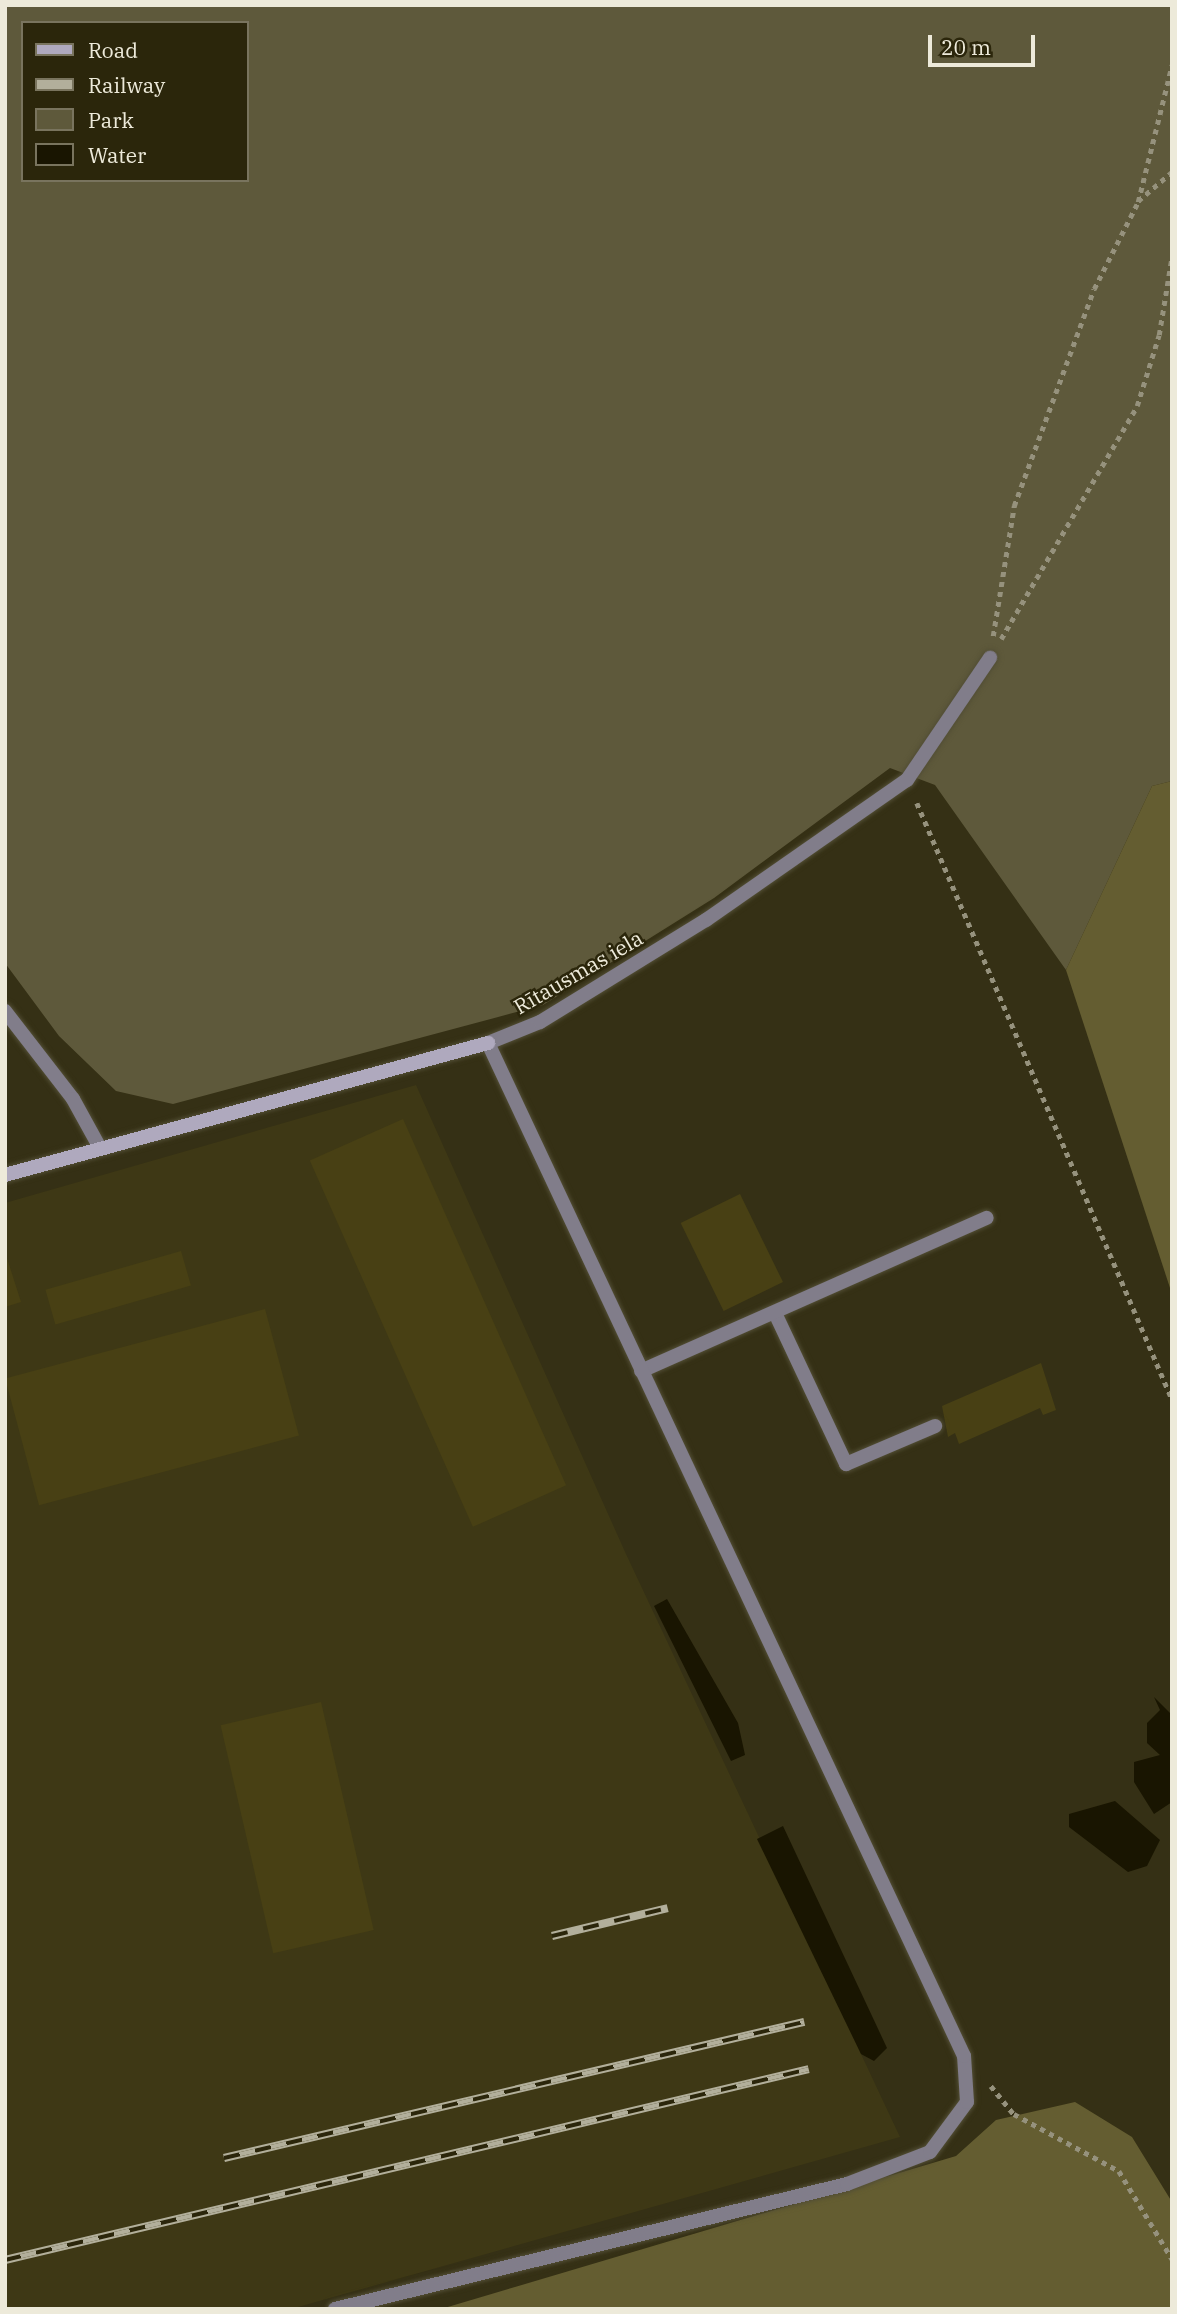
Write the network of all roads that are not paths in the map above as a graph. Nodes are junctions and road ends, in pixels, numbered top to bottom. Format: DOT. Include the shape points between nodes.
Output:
graph roads {
  1 [pos="990,657"];
  2 [pos="5,1011"];
  3 [pos="488,1043"];
  4 [pos="100,1148"];
  5 [pos="5,1175"];
  6 [pos="987,1218"];
  7 [pos="775,1313"];
  8 [pos="641,1371"];
  9 [pos="935,1426"];
  10 [pos="335,2309"];
  1 -- 3 [label="street, Rītausmas iela" via="907,780 706,920 540,1022"];
  2 -- 4 [label="street" via="73,1099"];
  3 -- 4 [label="street, Rītausmas iela"];
  3 -- 8 [label="street"];
  4 -- 5 [label="street, Rītausmas iela"];
  6 -- 7 [label="street"];
  7 -- 8 [label="street"];
  7 -- 9 [label="street" via="846,1464"];
  8 -- 10 [label="street" via="964,2056 967,2102 930,2152 847,2185"];
}
